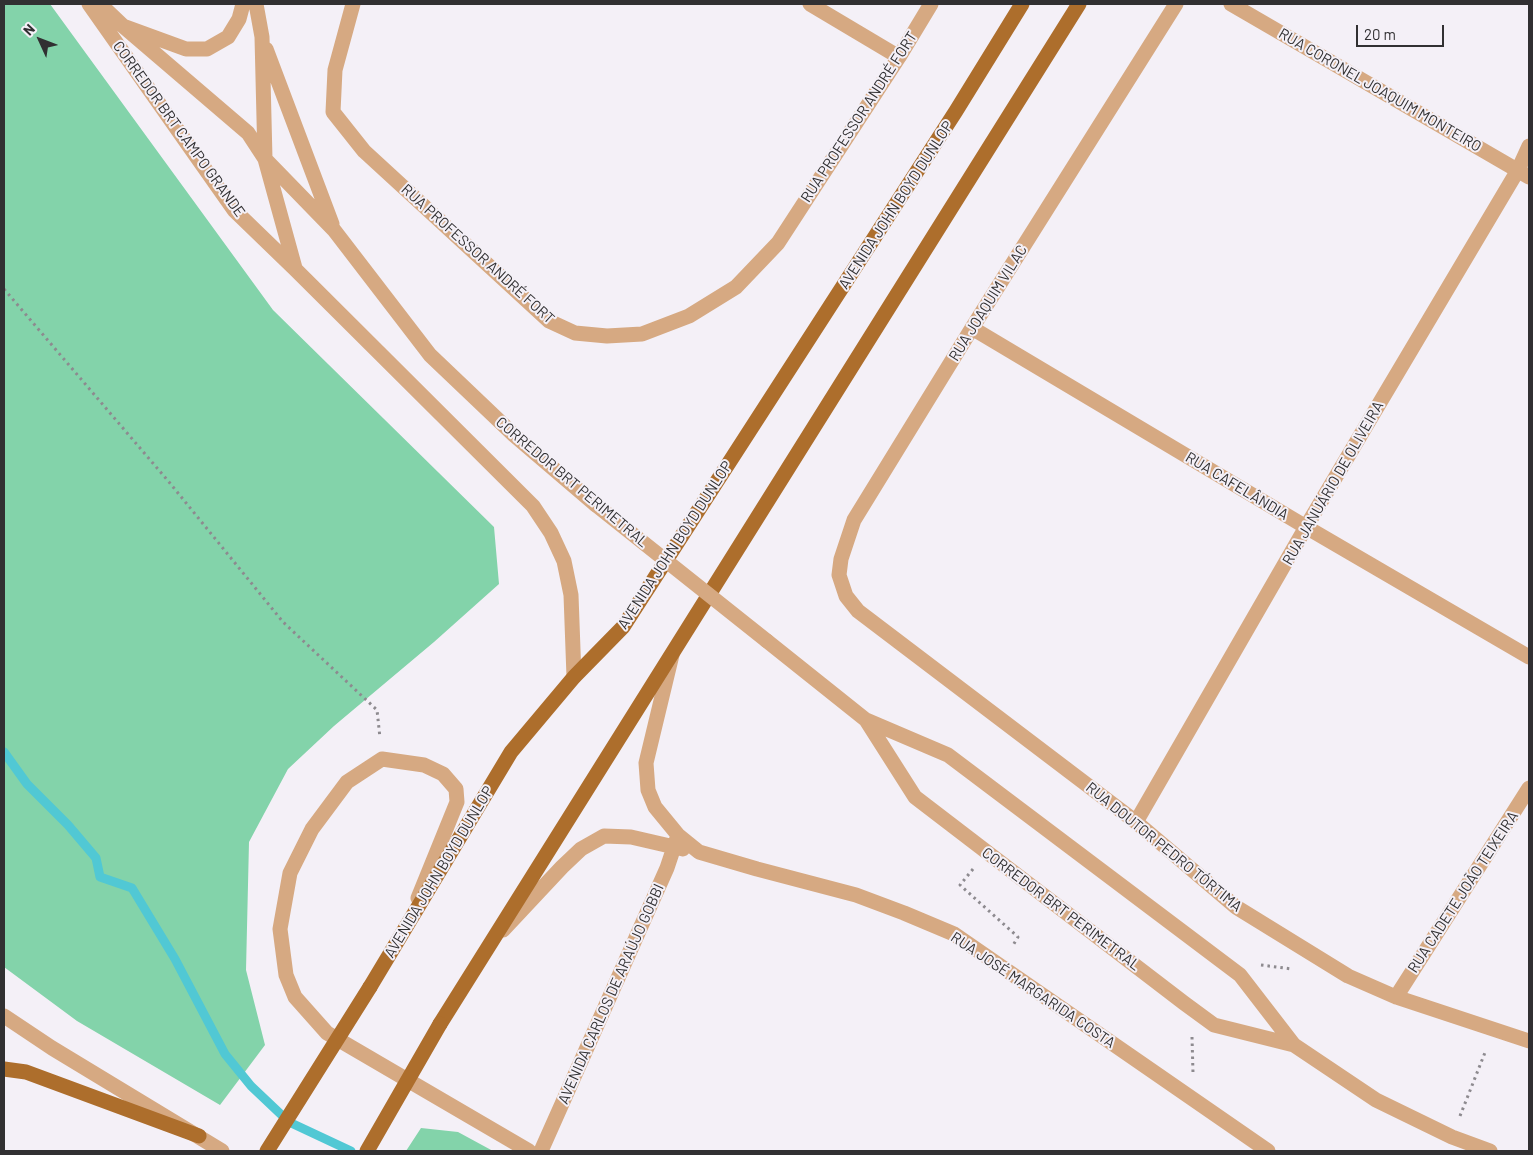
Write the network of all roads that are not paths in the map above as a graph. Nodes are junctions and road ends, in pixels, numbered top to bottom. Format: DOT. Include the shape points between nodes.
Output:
graph roads {
  1 [pos="89,4"];
  2 [pos="100,4"];
  3 [pos="243,4"];
  4 [pos="256,4"];
  5 [pos="353,4"];
  6 [pos="810,4"];
  7 [pos="931,4"];
  8 [pos="1022,4"];
  9 [pos="1079,4"];
  10 [pos="1176,4"];
  11 [pos="1231,4"];
  12 [pos="123,26"];
  13 [pos="262,36"];
  14 [pos="899,57"];
  15 [pos="1529,146"];
  16 [pos="265,159"];
  17 [pos="1524,173"];
  18 [pos="334,230"];
  19 [pos="295,270"];
  20 [pos="972,328"];
  21 [pos="1306,527"];
  22 [pos="858,610"];
  23 [pos="672,654"];
  24 [pos="1529,657"];
  25 [pos="574,677"];
  26 [pos="866,720"];
  27 [pos="1529,788"];
  28 [pos="1136,822"];
  29 [pos="676,841"];
  30 [pos="406,927"];
  31 [pos="487,948"];
  32 [pos="1396,996"];
  33 [pos="4,1016"];
  34 [pos="1529,1041"];
  35 [pos="1294,1044"];
  36 [pos="4,1069"];
  37 [pos="199,1136"];
  38 [pos="222,1151"];
  39 [pos="267,1151"];
  40 [pos="366,1151"];
  41 [pos="529,1151"];
  42 [pos="541,1151"];
  43 [pos="1268,1151"];
  44 [pos="1490,1151"];
  1 -- 19 [label="street, CORREDOR BRT CAMPO GRANDE" via="234,210"];
  2 -- 12 [label="street, CORREDOR BRT PERIMETRAL"];
  3 -- 12 [label="street" via="239,19 228,37 207,49 186,49"];
  4 -- 13 [label="street"];
  5 -- 14 [label="street, RUA PROFESSOR ANDRÉ FORT" via="335,70 333,112 364,151 549,321 575,333 599,336 642,334 689,316 736,287 778,243"];
  6 -- 14 [label="street"];
  7 -- 14 [label="street, RUA PROFESSOR ANDRÉ FORT"];
  8 -- 25 [label="main road, AVENIDA JOHN BOYD DUNLOP" via="624,627"];
  9 -- 23 [label="main road"];
  10 -- 20 [label="street, RUA JOAQUIM VILAC"];
  11 -- 17 [label="street, RUA CORONEL JOAQUIM MONTEIRO"];
  12 -- 16 [label="street, CORREDOR BRT PERIMETRAL" via="248,133"];
  13 -- 16 [label="street"];
  13 -- 18 [label="street, CORREDOR BRT PERIMETRAL"];
  15 -- 17 [label="street, RUA JANUÁRIO DE OLIVEIRA"];
  16 -- 18 [label="street, CORREDOR BRT PERIMETRAL"];
  16 -- 19 [label="street"];
  17 -- 21 [label="street, RUA JANUÁRIO DE OLIVEIRA"];
  18 -- 26 [label="street, CORREDOR BRT PERIMETRAL, bridge" via="430,355 514,436"];
  19 -- 25 [label="street, CORREDOR BRT CAMPO GRANDE" via="533,506 564,560 571,595"];
  20 -- 21 [label="street, RUA CAFELÂNDIA"];
  20 -- 22 [label="street, RUA JOAQUIM VILAC" via="854,520 839,575 846,596"];
  21 -- 24 [label="street, RUA CAFELÂNDIA"];
  21 -- 28 [label="street, RUA JANUÁRIO DE OLIVEIRA"];
  22 -- 28 [label="street, RUA DOUTOR PEDRO TÓRTIMA"];
  23 -- 29 [label="street" via="646,763 648,790 654,807"];
  23 -- 31 [label="main road"];
  25 -- 30 [label="main road, AVENIDA JOHN BOYD DUNLOP" via="511,752"];
  26 -- 35 [label="street, CORREDOR BRT PERIMETRAL" via="948,755 1227,965 1240,976"];
  26 -- 35 [label="street, CORREDOR BRT PERIMETRAL" via="915,796 1184,1003 1214,1025"];
  27 -- 32 [label="street, RUA CADETE JOÃO TEIXEIRA"];
  28 -- 32 [label="street, RUA DOUTOR PEDRO TÓRTIMA" via="1236,907 1348,976"];
  29 -- 31 [label="street, RUA JOSÉ MARGARIDA COSTA" via="604,836 581,849"];
  29 -- 42 [label="street, AVENIDA CARLOS DE ARAÚJO GOBBI" via="667,868"];
  29 -- 43 [label="street, RUA JOSÉ MARGARIDA COSTA" via="699,852 856,895 954,934"];
  30 -- 39 [label="main road, AVENIDA JOHN BOYD DUNLOP, bridge"];
  30 -- 41 [label="street" via="457,802 456,789 443,774 424,765 382,759 347,782 312,829 290,873 280,929 286,975 295,996 327,1033"];
  31 -- 40 [label="main road, bridge"];
  32 -- 34 [label="street, RUA DOUTOR PEDRO TÓRTIMA"];
  33 -- 37 [label="street"];
  35 -- 44 [label="street, CORREDOR BRT PERIMETRAL" via="1376,1100 1452,1137"];
  36 -- 37 [label="main road" via="26,1072"];
  37 -- 38 [label="street"];
}
